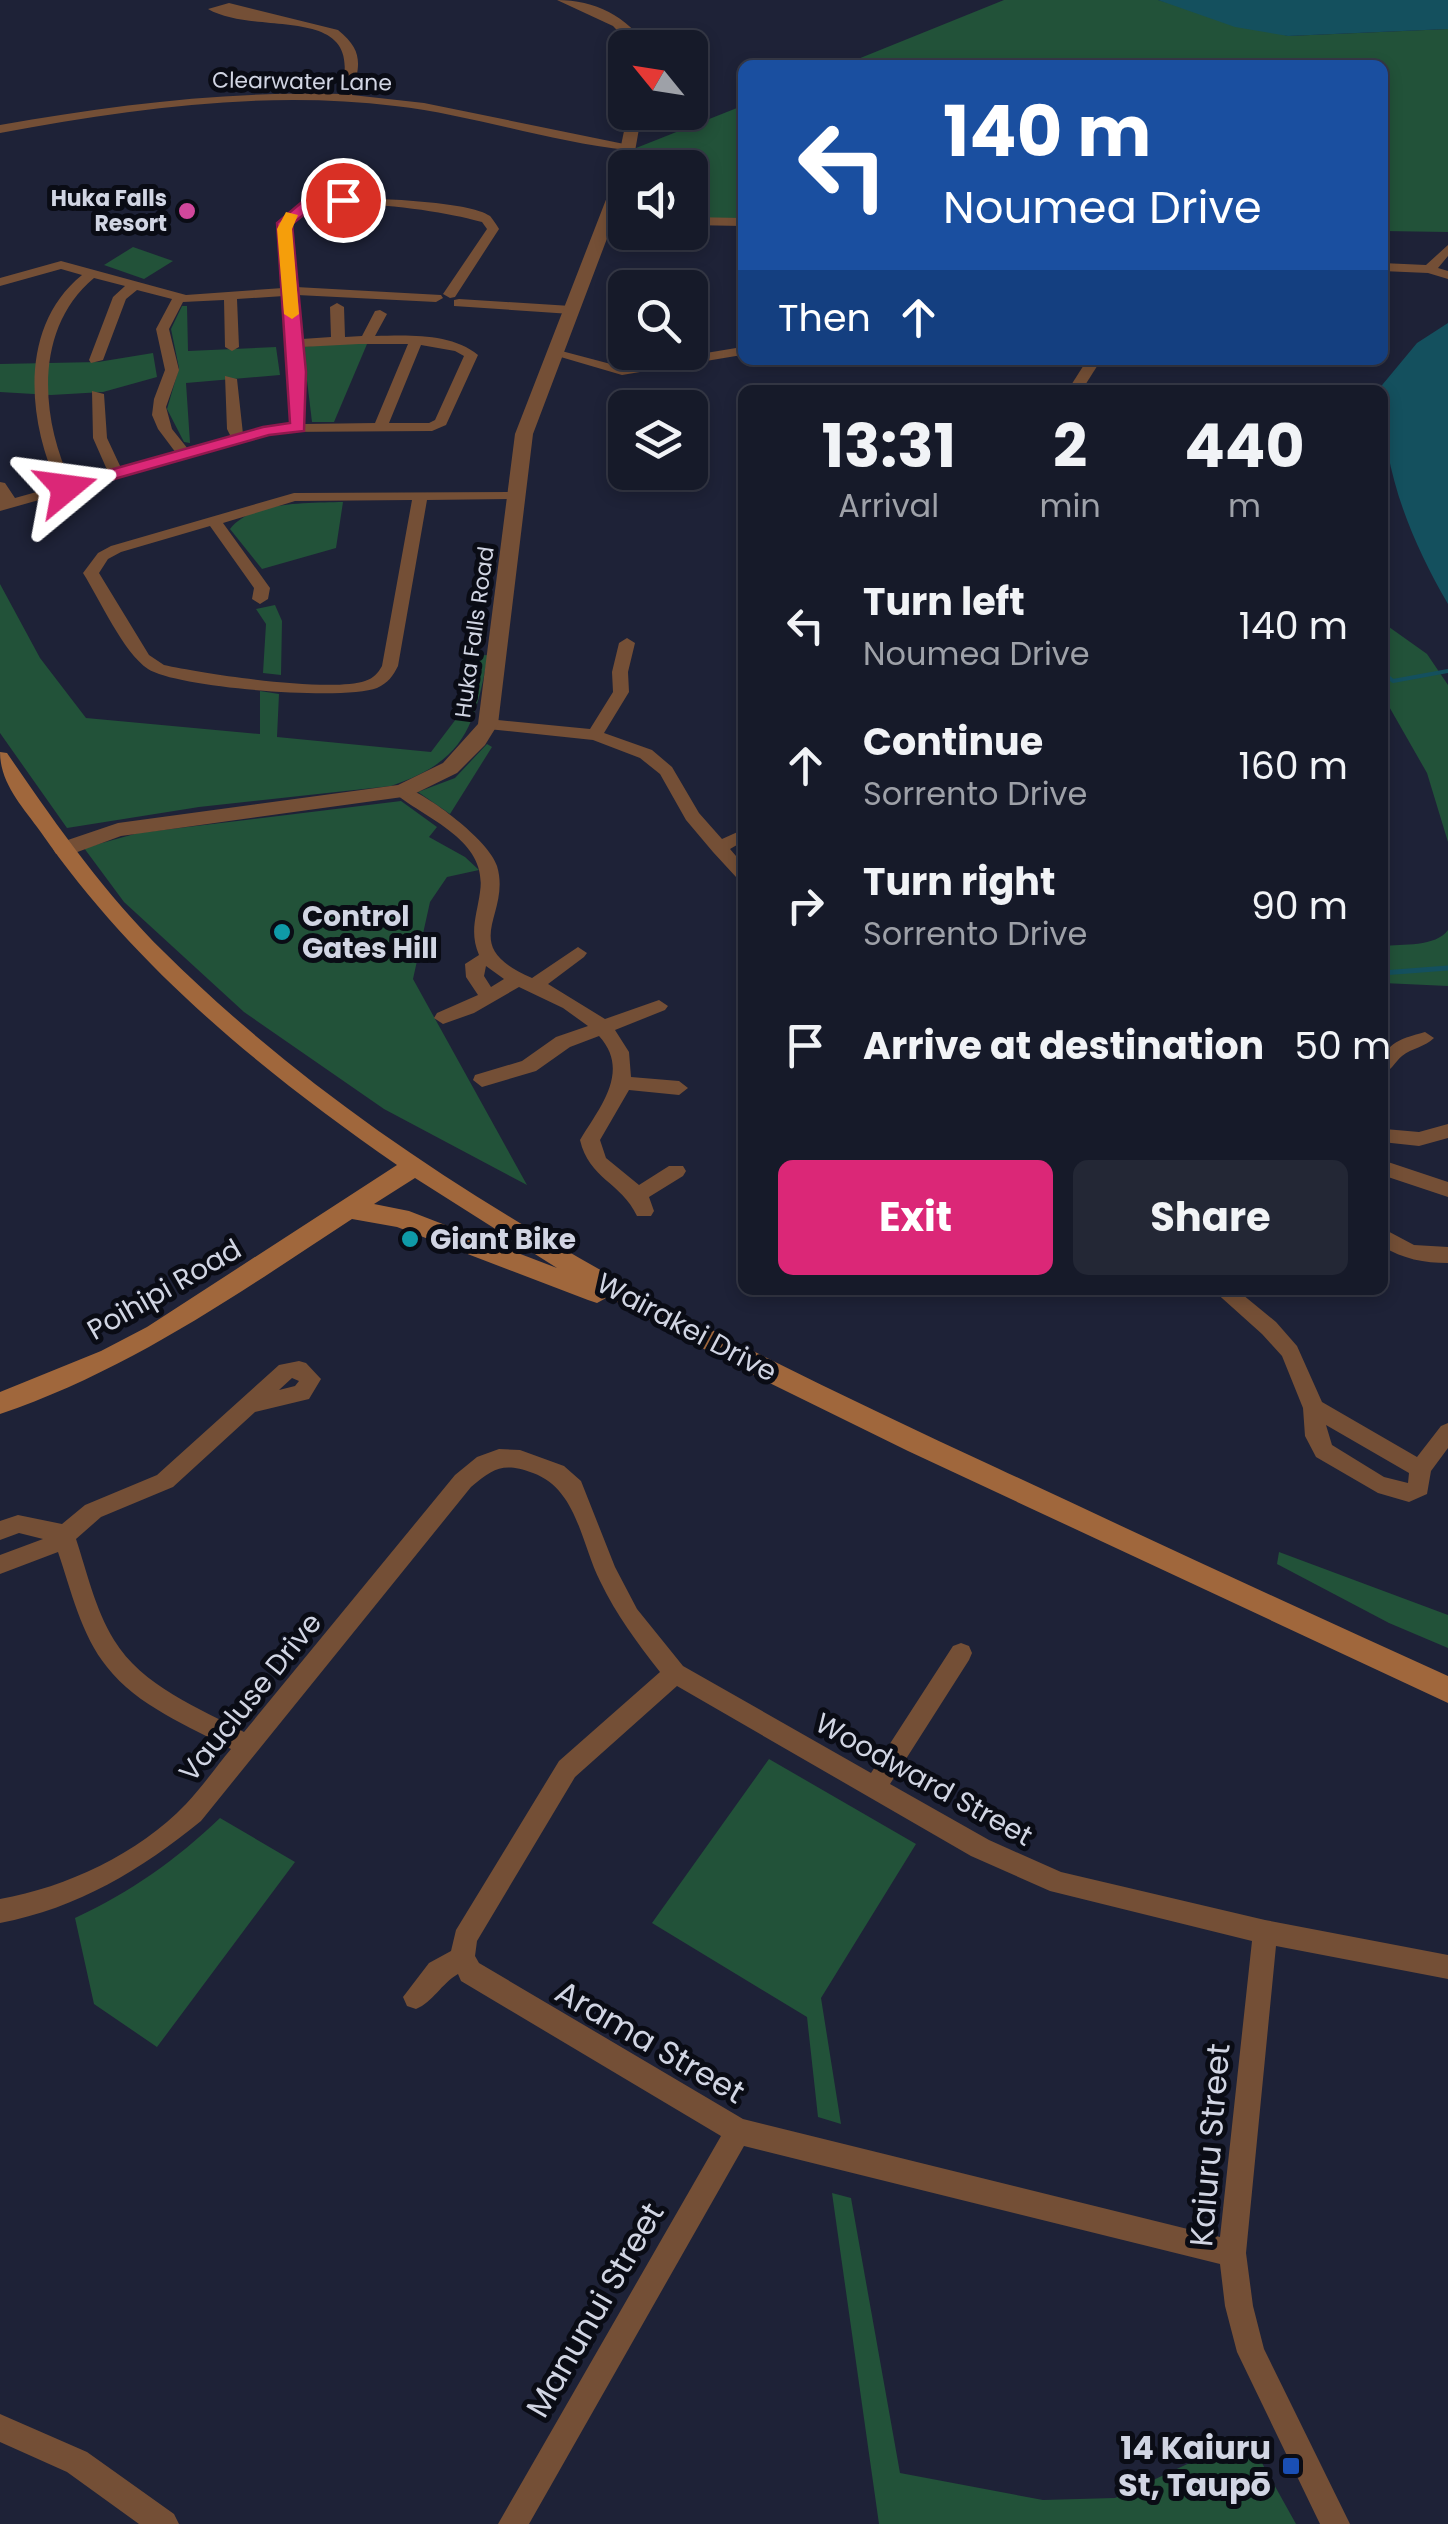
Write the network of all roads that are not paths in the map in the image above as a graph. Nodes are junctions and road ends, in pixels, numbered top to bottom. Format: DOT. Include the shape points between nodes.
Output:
graph roads {
  1 [pos="564,0"];
  2 [pos="269,16"];
  3 [pos="625,30"];
  4 [pos="346,98"];
  5 [pos="0,120"];
  6 [pos="32,121"];
  7 [pos="0,129"];
  8 [pos="631,130"];
  9 [pos="628,146"];
  10 [pos="627,150"];
  11 [pos="708,221"];
  12 [pos="738,222"];
  13 [pos="608,235"];
  14 [pos="1448,249"];
  15 [pos="1388,267"];
  16 [pos="1429,269"];
  17 [pos="93,272"];
  18 [pos="1447,279"];
  19 [pos="0,282"];
  20 [pos="133,286"];
  21 [pos="290,292"];
  22 [pos="179,298"];
  23 [pos="230,298"];
  24 [pos="448,298"];
  25 [pos="337,307"];
  26 [pos="571,310"];
  27 [pos="380,314"];
  28 [pos="367,339"];
  29 [pos="338,340"];
  30 [pos="416,342"];
  31 [pos="294,344"];
  32 [pos="232,348"];
  33 [pos="738,352"];
  34 [pos="554,353"];
  35 [pos="96,360"];
  36 [pos="230,378"];
  37 [pos="97,394"];
  38 [pos="298,428"];
  39 [pos="380,428"];
  40 [pos="239,438"];
  41 [pos="184,454"];
  42 [pos="116,474"];
  43 [pos="0,486"];
  44 [pos="66,488"];
  45 [pos="420,496"];
  46 [pos="515,496"];
  47 [pos="6,505"];
  48 [pos="214,521"];
  49 [pos="260,599"];
  50 [pos="627,643"];
  51 [pos="488,724"];
  52 [pos="595,735"];
  53 [pos="0,758"];
  54 [pos="403,791"];
  55 [pos="738,837"];
  56 [pos="719,848"];
  57 [pos="64,849"];
  58 [pos="738,868"];
  59 [pos="578,954"];
  60 [pos="489,957"];
  61 [pos="526,983"];
  62 [pos="489,997"];
  63 [pos="659,1006"];
  64 [pos="443,1018"];
  65 [pos="602,1026"];
  66 [pos="1425,1038"];
  67 [pos="1388,1061"];
  68 [pos="482,1080"];
  69 [pos="622,1083"];
  70 [pos="679,1088"];
  71 [pos="1448,1131"];
  72 [pos="1388,1136"];
  73 [pos="413,1167"];
  74 [pos="1388,1169"];
  75 [pos="676,1171"];
  76 [pos="1448,1190"];
  77 [pos="350,1210"];
  78 [pos="1388,1239"];
  79 [pos="1448,1255"];
  80 [pos="1229,1295"];
  81 [pos="667,1320"];
  82 [pos="0,1403"];
  83 [pos="252,1404"];
  84 [pos="1314,1408"];
  85 [pos="1448,1432"];
  86 [pos="499,1458"];
  87 [pos="1420,1469"];
  88 [pos="0,1531"];
  89 [pos="63,1534"];
  90 [pos="0,1565"];
  91 [pos="961,1653"];
  92 [pos="675,1673"];
  93 [pos="1448,1690"];
  94 [pos="249,1747"];
  95 [pos="874,1789"];
  96 [pos="0,1911"];
  97 [pos="1265,1932"];
  98 [pos="462,1958"];
  99 [pos="1448,1966"];
  100 [pos="416,1997"];
  101 [pos="738,2131"];
  102 [pos="1232,2253"];
  103 [pos="0,2428"];
  104 [pos="164,2524"];
  105 [pos="513,2524"];
  106 [pos="1335,2524"];
  1 -- 3 [label="street"];
  2 -- 4 [label="street" via="326,30 346,44 354,62"];
  4 -- 6 [label="street, Clearwater Lane" via="173,100"];
  4 -- 9 [label="street, Clearwater Lane" via="431,107 568,140"];
  5 -- 6 [label="street, Clearwater Lane"];
  6 -- 7 [label="street, Clearwater Lane"];
  8 -- 9 [label="street, Huka Falls Road"];
  9 -- 10 [label="street, Huka Falls Road"];
  11 -- 12 [label="street"];
  13 -- 26 [label="street, Huka Falls Road"];
  14 -- 16 [label="street"];
  15 -- 16 [label="street"];
  16 -- 18 [label="street"];
  17 -- 19 [label="street" via="52,265"];
  17 -- 20 [label="street"];
  17 -- 44 [label="street" via="76,284 56,318 41,368 43,432"];
  20 -- 22 [label="street"];
  20 -- 35 [label="street" via="120,296"];
  21 -- 23 [label="street"];
  21 -- 24 [label="street"];
  21 -- 24 [label="street" via="284,223 307,206 343,200 486,219 493,229"];
  21 -- 31 [label="street"];
  22 -- 23 [label="street"];
  22 -- 41 [label="street" via="162,324 172,374 158,411"];
  23 -- 32 [label="street"];
  24 -- 26 [label="street"];
  25 -- 29 [label="street"];
  26 -- 34 [label="street, Huka Falls Road"];
  27 -- 28 [label="street"];
  28 -- 29 [label="street"];
  28 -- 30 [label="street"];
  29 -- 31 [label="street"];
  30 -- 39 [label="street"];
  30 -- 39 [label="street" via="455,345 470,355 441,422 424,429"];
  31 -- 38 [label="street"];
  33 -- 34 [label="street" via="622,371"];
  34 -- 46 [label="street, Huka Falls Road" via="529,416"];
  36 -- 40 [label="street"];
  37 -- 42 [label="street" via="100,438"];
  38 -- 39 [label="street"];
  38 -- 40 [label="street"];
  40 -- 41 [label="street"];
  41 -- 42 [label="street"];
  42 -- 44 [label="street"];
  43 -- 47 [label="street"];
  44 -- 47 [label="street"];
  45 -- 46 [label="street"];
  45 -- 48 [label="street" via="294,497"];
  45 -- 48 [label="street" via="390,666 365,687 171,672 144,658 94,582 96,563 116,549"];
  46 -- 51 [label="street, Huka Falls Road"];
  48 -- 49 [label="street" via="262,588"];
  50 -- 52 [label="street" via="620,692"];
  51 -- 52 [label="street"];
  51 -- 54 [label="street, Huka Falls Road" via="450,768"];
  52 -- 56 [label="street" via="654,760"];
  53 -- 57 [label="main road, Wairakei Drive"];
  54 -- 57 [label="street, Huka Falls Road" via="118,830"];
  54 -- 60 [label="street" via="473,842 492,872 481,925"];
  55 -- 56 [label="street"];
  56 -- 58 [label="street"];
  57 -- 73 [label="main road, Wairakei Drive" via="188,987 267,1058"];
  59 -- 61 [label="street"];
  60 -- 61 [label="street"];
  60 -- 62 [label="street" via="474,964"];
  61 -- 62 [label="street"];
  61 -- 65 [label="street"];
  62 -- 64 [label="street"];
  63 -- 65 [label="street"];
  65 -- 68 [label="street" via="528,1066"];
  65 -- 69 [label="street" via="622,1060"];
  66 -- 67 [label="street"];
  69 -- 70 [label="street"];
  69 -- 75 [label="street" via="590,1140 593,1157 641,1203"];
  71 -- 72 [label="street" via="1419,1139"];
  73 -- 77 [label="main road, Poihipi Road"];
  73 -- 81 [label="main road, Wairakei Drive"];
  74 -- 76 [label="street"];
  77 -- 81 [label="main road" via="400,1218"];
  77 -- 82 [label="main road, Poihipi Road" via="156,1334"];
  78 -- 79 [label="street" via="1422,1256"];
  80 -- 84 [label="street" via="1290,1352"];
  81 -- 93 [label="main road, Wairakei Drive"];
  83 -- 89 [label="street" via="165,1481 94,1511"];
  84 -- 87 [label="street"];
  84 -- 87 [label="street" via="1316,1436 1337,1462 1409,1493 1420,1488"];
  85 -- 87 [label="street"];
  86 -- 92 [label="street, Woodward Street" via="538,1463 574,1488 629,1616"];
  86 -- 94 [label="street, Vaucluse Drive" via="463,1481"];
  88 -- 89 [label="street" via="18,1524"];
  89 -- 90 [label="street"];
  89 -- 94 [label="street" via="104,1646 120,1666"];
  91 -- 95 [label="street"];
  92 -- 95 [label="street, Woodward Street"];
  92 -- 98 [label="street" via="567,1769 465,1938"];
  94 -- 96 [label="street, Vaucluse Drive" via="193,1813 152,1848 59,1895"];
  95 -- 97 [label="street, Woodward Street" via="1059,1884"];
  97 -- 99 [label="street, Woodward Street"];
  97 -- 102 [label="street, Kaiuru Street"];
  98 -- 100 [label="street"];
  98 -- 101 [label="street, Arama Street" via="494,1990"];
  101 -- 102 [label="street, Arama Street"];
  101 -- 105 [label="street, Manunui Street"];
  102 -- 106 [label="street, Kaiuru Street" via="1251,2352"];
  103 -- 104 [label="street" via="77,2462"];
}
